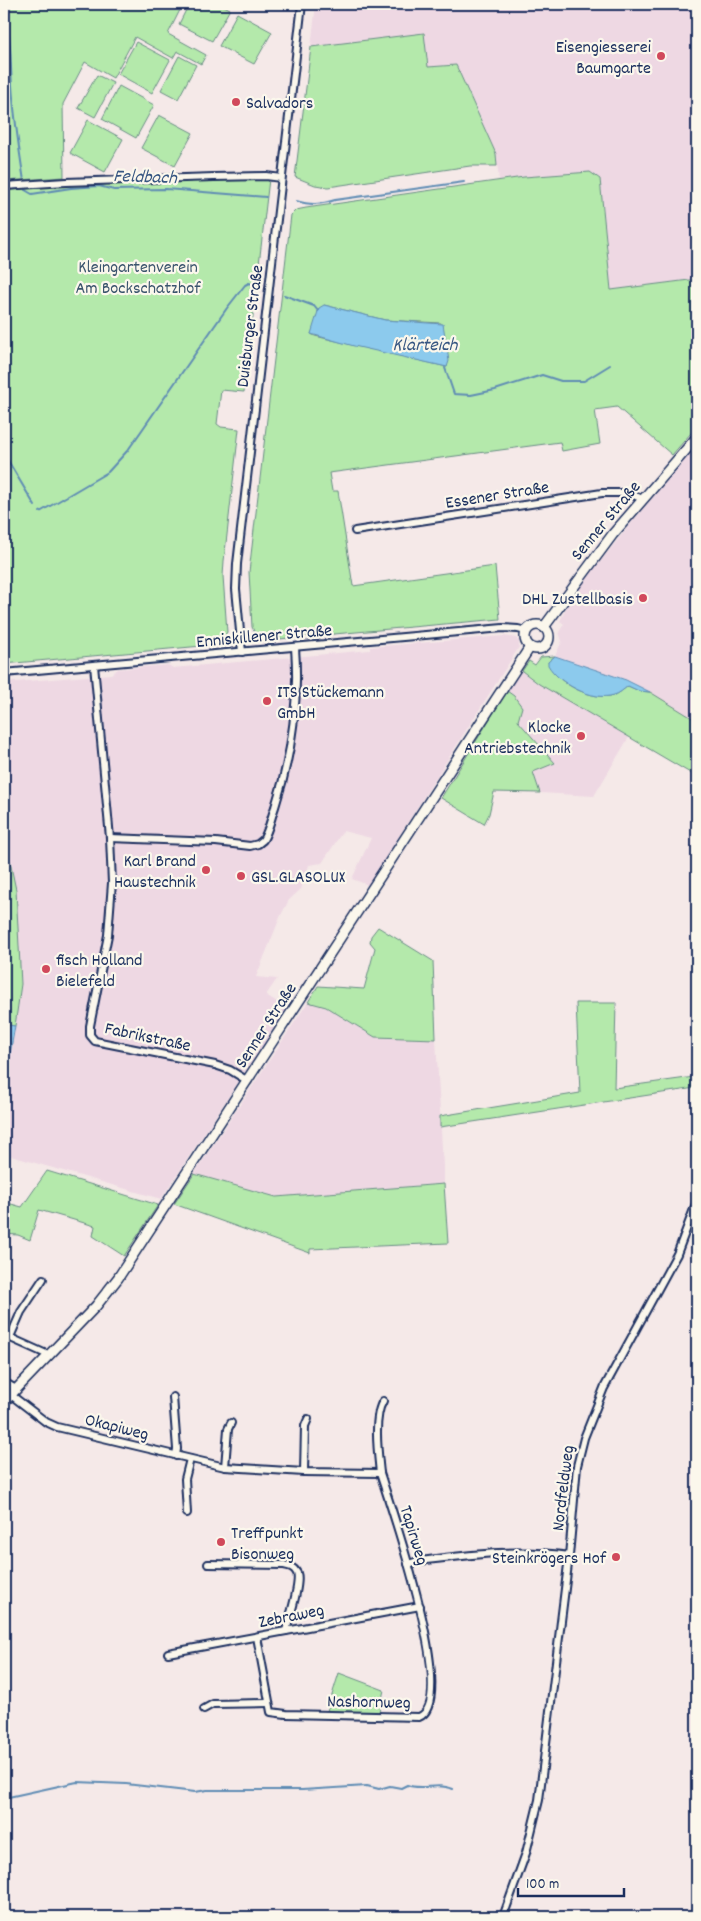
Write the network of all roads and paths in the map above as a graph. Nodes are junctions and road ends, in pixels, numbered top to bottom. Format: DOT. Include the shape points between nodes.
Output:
graph roads {
  1 [pos="302,4"];
  2 [pos="281,178"];
  3 [pos="4,186"];
  4 [pos="697,438"];
  5 [pos="643,499"];
  6 [pos="354,531"];
  7 [pos="544,627"];
  8 [pos="526,631"];
  9 [pos="295,647"];
  10 [pos="530,647"];
  11 [pos="242,652"];
  12 [pos="94,665"];
  13 [pos="4,673"];
  14 [pos="110,838"];
  15 [pos="248,1081"];
  16 [pos="697,1201"];
  17 [pos="43,1279"];
  18 [pos="7,1336"];
  19 [pos="48,1357"];
  20 [pos="4,1382"];
  21 [pos="14,1392"];
  22 [pos="173,1396"];
  23 [pos="382,1401"];
  24 [pos="4,1402"];
  25 [pos="308,1419"];
  26 [pos="231,1423"];
  27 [pos="176,1456"];
  28 [pos="190,1459"];
  29 [pos="225,1467"];
  30 [pos="304,1472"];
  31 [pos="380,1473"];
  32 [pos="187,1513"];
  33 [pos="569,1556"];
  34 [pos="208,1564"];
  35 [pos="408,1564"];
  36 [pos="420,1606"];
  37 [pos="286,1631"];
  38 [pos="257,1637"];
  39 [pos="168,1653"];
  40 [pos="269,1703"];
  41 [pos="204,1709"];
  42 [pos="503,1917"];
  1 -- 2 [label="street, Duisburger Straße"];
  2 -- 3 [label="street" via="204,177"];
  2 -- 11 [label="street, Duisburger Straße" via="237,564"];
  4 -- 5 [label="street, Senner Straße"];
  5 -- 6 [label="street, Essener Straße" via="628,493 602,493"];
  5 -- 7 [label="street, Senner Straße" via="591,561"];
  7 -- 8 [label="street" via="534,625"];
  7 -- 10 [label="street" via="549,636 548,643 540,649"];
  8 -- 9 [label="street, Enniskillener Straße" via="504,628"];
  8 -- 10 [label="street" via="525,641"];
  9 -- 11 [label="street, Enniskillener Straße"];
  9 -- 14 [label="street" via="294,729 280,791 264,840 250,846"];
  10 -- 15 [label="street, Senner Straße"];
  11 -- 12 [label="street, Enniskillener Straße"];
  12 -- 13 [label="street, Enniskillener Straße"];
  12 -- 14 [label="street, Fabrikstraße"];
  14 -- 15 [label="street, Fabrikstraße" via="111,906 90,1035 95,1041 215,1065"];
  15 -- 19 [label="street, Senner Straße" via="107,1294"];
  16 -- 33 [label="street, Nordfeldweg" via="672,1265 604,1388 590,1422 577,1466"];
  17 -- 18 [label="street"];
  18 -- 19 [label="street"];
  19 -- 21 [label="street, Senner Straße"];
  20 -- 21 [label="street, Okapiweg"];
  21 -- 24 [label="street, Senner Straße"];
  21 -- 27 [label="street, Okapiweg" via="51,1425"];
  22 -- 27 [label="street"];
  23 -- 31 [label="street" via="378,1414"];
  25 -- 30 [label="street"];
  26 -- 29 [label="street"];
  27 -- 28 [label="street, Okapiweg"];
  28 -- 29 [label="street, Okapiweg"];
  28 -- 32 [label="street" via="185,1484"];
  29 -- 30 [label="street, Okapiweg"];
  30 -- 31 [label="street, Okapiweg"];
  31 -- 35 [label="street, Tapirweg"];
  33 -- 35 [label="street" via="499,1552"];
  33 -- 42 [label="street, Nordfeldweg" via="538,1807 526,1853"];
  34 -- 37 [label="street" via="284,1565 295,1570 298,1578"];
  35 -- 36 [label="street, Tapirweg"];
  36 -- 37 [label="street, Zebraweg"];
  36 -- 40 [label="street, Nashornweg" via="430,1668 428,1707 423,1715 286,1714 271,1712"];
  37 -- 38 [label="street, Zebraweg"];
  38 -- 39 [label="street, Zebraweg"];
  38 -- 40 [label="street"];
  40 -- 41 [label="street" via="213,1704"];
}
